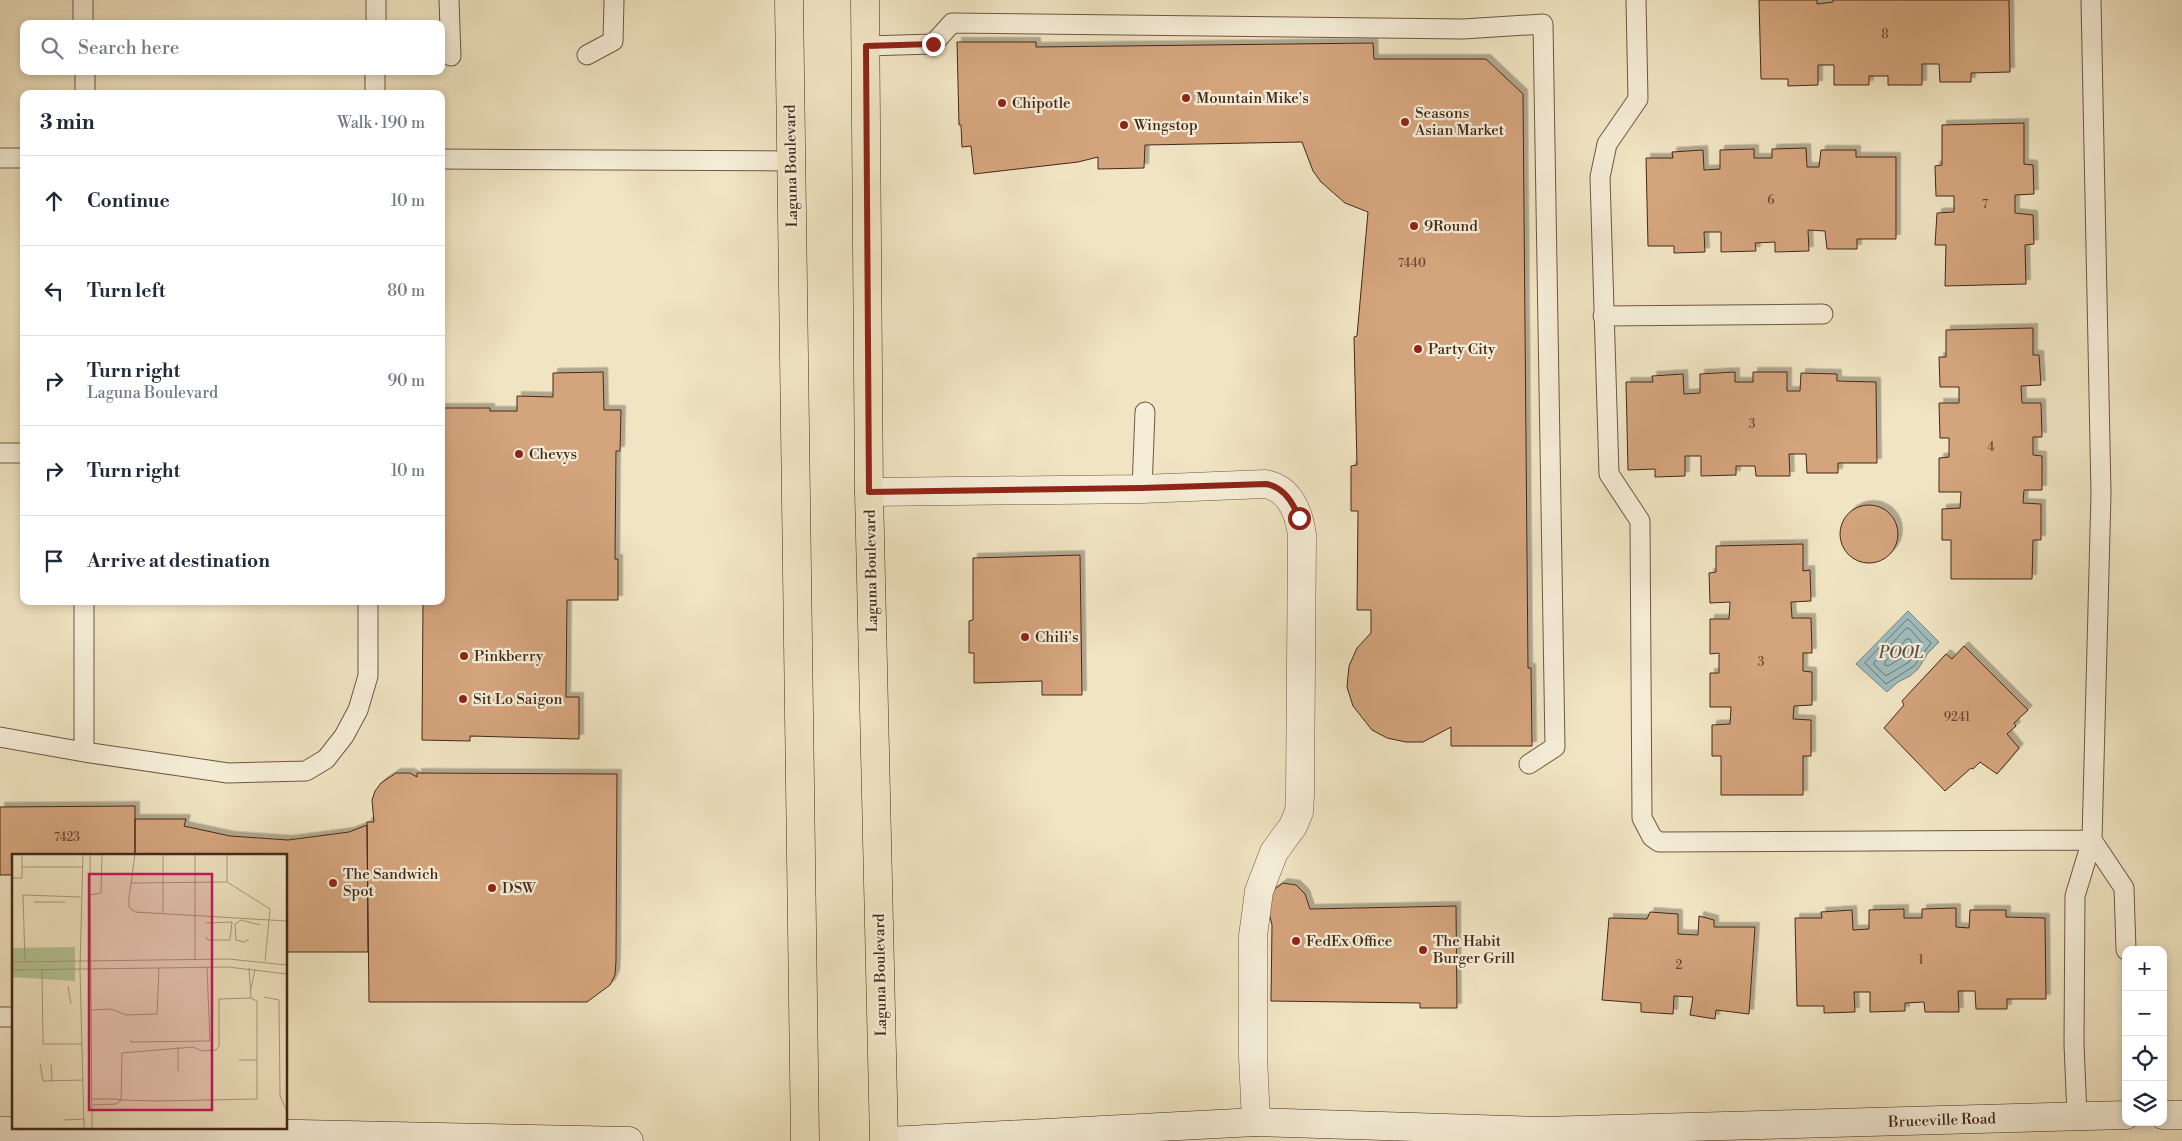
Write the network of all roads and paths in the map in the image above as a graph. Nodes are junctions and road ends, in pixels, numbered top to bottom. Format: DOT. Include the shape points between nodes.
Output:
graph roads {
  1 [pos="83,0"];
  2 [pos="376,0"];
  3 [pos="449,0"];
  4 [pos="614,0"];
  5 [pos="789,0"];
  6 [pos="865,0"];
  7 [pos="1636,0"];
  8 [pos="2091,0"];
  9 [pos="83,20"];
  10 [pos="376,20"];
  11 [pos="866,46"];
  12 [pos="587,55"];
  13 [pos="452,56"];
  14 [pos="84,75"];
  15 [pos="375,75"];
  16 [pos="85,90"];
  17 [pos="375,90"];
  18 [pos="0,158"];
  19 [pos="20,158"];
  20 [pos="445,159"];
  21 [pos="791,161"];
  22 [pos="1823,314"];
  23 [pos="1604,316"];
  24 [pos="1145,412"];
  25 [pos="0,453"];
  26 [pos="20,453"];
  27 [pos="1142,488"];
  28 [pos="869,492"];
  29 [pos="84,605"];
  30 [pos="368,605"];
  31 [pos="0,737"];
  32 [pos="84,752"];
  33 [pos="1529,764"];
  34 [pos="2092,840"];
  35 [pos="2126,946"];
  36 [pos="2122,1115"];
  37 [pos="2167,1115"];
  38 [pos="2182,1115"];
  39 [pos="2077,1116"];
  40 [pos="1256,1122"];
  41 [pos="197,1130"];
  42 [pos="0,1131"];
  43 [pos="629,1141"];
  44 [pos="805,1141"];
  45 [pos="884,1141"];
  46 [pos="889,1141"];
  1 -- 9 [label="lane"];
  2 -- 10 [label="lane"];
  3 -- 13 [label="lane"];
  4 -- 12 [label="lane" via="613,41"];
  5 -- 21 [label="main road, Laguna Boulevard"];
  6 -- 11 [label="main road, Laguna Boulevard"];
  7 -- 23 [label="lane" via="1638,99 1607,144 1600,177"];
  8 -- 34 [label="lane" via="2101,493"];
  11 -- 28 [label="main road, Laguna Boulevard"];
  11 -- 33 [label="lane" via="933,44 952,23 1463,28 1543,24 1555,747"];
  14 -- 16 [label="lane"];
  15 -- 17 [label="lane"];
  18 -- 19 [label="lane"];
  20 -- 21 [label="lane"];
  21 -- 44 [label="main road, Laguna Boulevard"];
  22 -- 23 [label="lane"];
  23 -- 34 [label="lane" via="1608,474 1640,521 1642,818 1652,837 1659,842"];
  24 -- 27 [label="lane"];
  25 -- 26 [label="lane"];
  27 -- 28 [label="main road"];
  27 -- 40 [label="main road" via="1274,485 1288,497 1299,518 1302,535 1299,812 1274,852 1262,882 1252,936"];
  28 -- 45 [label="main road, Laguna Boulevard"];
  29 -- 32 [label="lane"];
  30 -- 32 [label="lane" via="368,676 358,710 326,759 306,771 228,773"];
  31 -- 32 [label="lane"];
  34 -- 35 [label="lane" via="2124,888"];
  34 -- 39 [label="lane" via="2075,896"];
  36 -- 39 [label="main road, Bruceville Road"];
  37 -- 38 [label="main road"];
  39 -- 40 [label="main road, Bruceville Road" via="1542,1131"];
  40 -- 46 [label="main road, Bruceville Road"];
  41 -- 42 [label="main road"];
  41 -- 43 [label="main road"];
}
